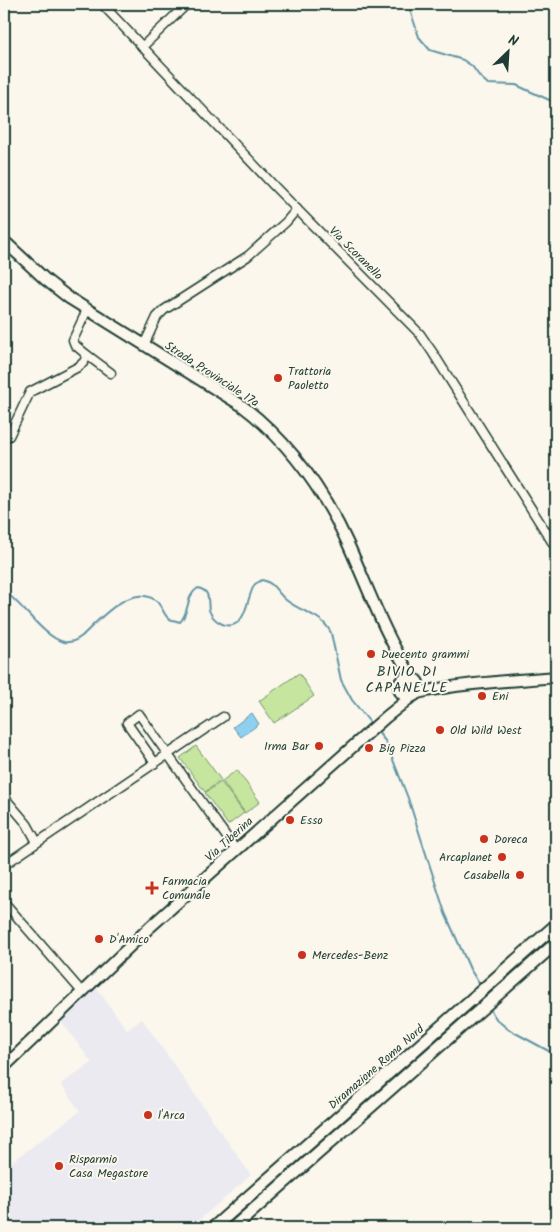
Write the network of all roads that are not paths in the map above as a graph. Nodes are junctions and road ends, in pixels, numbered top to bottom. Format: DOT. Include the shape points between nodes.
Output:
graph roads {
  1 [pos="102,4"];
  2 [pos="187,4"];
  3 [pos="142,47"];
  4 [pos="297,209"];
  5 [pos="4,241"];
  6 [pos="88,310"];
  7 [pos="144,345"];
  8 [pos="88,355"];
  9 [pos="111,373"];
  10 [pos="9,436"];
  11 [pos="556,548"];
  12 [pos="397,654"];
  13 [pos="556,677"];
  14 [pos="414,679"];
  15 [pos="400,684"];
  16 [pos="444,688"];
  17 [pos="414,695"];
  18 [pos="387,716"];
  19 [pos="223,717"];
  20 [pos="168,754"];
  21 [pos="155,763"];
  22 [pos="4,797"];
  23 [pos="37,842"];
  24 [pos="236,850"];
  25 [pos="4,865"];
  26 [pos="4,902"];
  27 [pos="556,925"];
  28 [pos="556,943"];
  29 [pos="82,992"];
  30 [pos="4,1067"];
  31 [pos="213,1228"];
  32 [pos="234,1228"];
  1 -- 3 [label="street, Via Scoranello"];
  2 -- 3 [label="street"];
  3 -- 4 [label="street, Via Scoranello"];
  4 -- 7 [label="street" via="248,256 164,310 157,317"];
  4 -- 11 [label="street, Via Scoranello" via="426,342"];
  5 -- 6 [label="main road, Strada Provinciale 17a" via="53,286"];
  6 -- 7 [label="main road, Strada Provinciale 17a"];
  6 -- 8 [label="street" via="73,340"];
  7 -- 12 [label="main road, Strada Provinciale 17a" via="240,405 292,452 338,523"];
  8 -- 9 [label="street"];
  8 -- 10 [label="street" via="80,365 30,392"];
  12 -- 14 [label="main road"];
  12 -- 15 [label="main road"];
  13 -- 16 [label="main road, Via Tiberina"];
  14 -- 15 [label="main road" via="406,678"];
  14 -- 16 [label="main road"];
  14 -- 17 [label="main road" via="419,687"];
  15 -- 17 [label="main road" via="405,696"];
  15 -- 18 [label="main road"];
  16 -- 17 [label="main road, Via Tiberina"];
  17 -- 18 [label="main road, Via Tiberina"];
  18 -- 24 [label="main road, Via Tiberina"];
  19 -- 20 [label="street"];
  20 -- 21 [label="street"];
  20 -- 21 [label="street" via="139,714 127,723"];
  20 -- 24 [label="street"];
  21 -- 23 [label="street"];
  22 -- 23 [label="street" via="27,824"];
  23 -- 25 [label="street"];
  24 -- 29 [label="main road, Via Tiberina"];
  26 -- 29 [label="street"];
  27 -- 31 [label="highway, Diramazione Roma Nord"];
  28 -- 32 [label="highway, Diramazione Roma Nord"];
  29 -- 30 [label="main road, Via Tiberina"];
}
